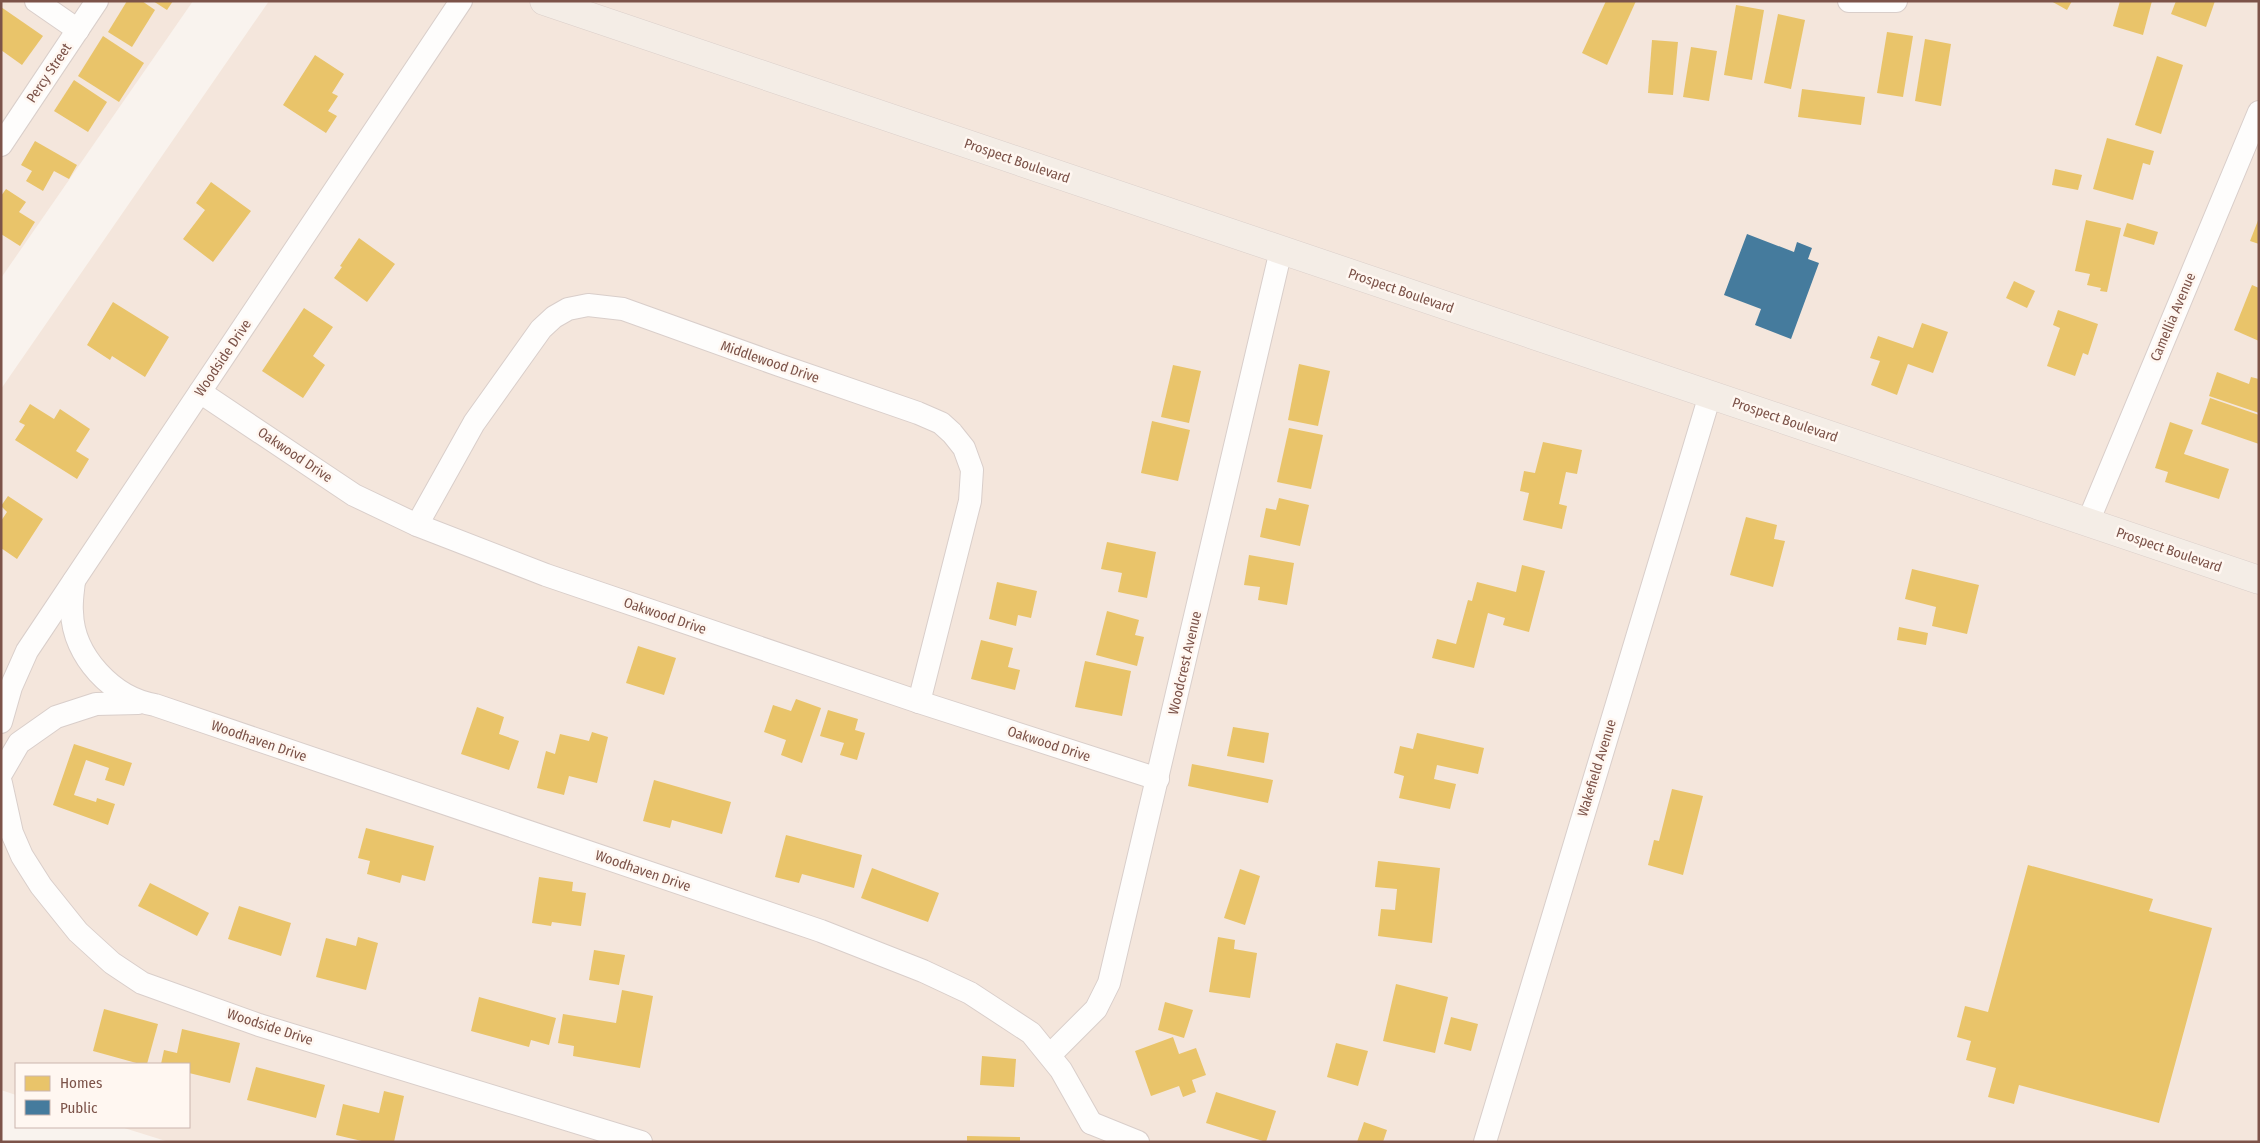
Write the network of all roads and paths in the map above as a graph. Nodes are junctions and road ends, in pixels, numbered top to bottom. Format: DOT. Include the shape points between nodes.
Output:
graph roads {
  1 [pos="36,1"];
  2 [pos="98,1"];
  3 [pos="461,1"];
  4 [pos="544,1"];
  5 [pos="1849,1"];
  6 [pos="1896,1"];
  7 [pos="78,30"];
  8 [pos="2259,112"];
  9 [pos="1,145"];
  10 [pos="1281,250"];
  11 [pos="200,392"];
  12 [pos="1710,395"];
  13 [pos="2088,522"];
  14 [pos="417,525"];
  15 [pos="2259,580"];
  16 [pos="74,581"];
  17 [pos="919,702"];
  18 [pos="139,703"];
  19 [pos="1,722"];
  20 [pos="1,774"];
  21 [pos="1158,779"];
  22 [pos="1,783"];
  23 [pos="7,836"];
  24 [pos="1050,1055"];
  25 [pos="1092,1132"];
  26 [pos="641,1142"];
  27 [pos="1138,1142"];
  28 [pos="1485,1142"];
  1 -- 7 [label="street"];
  2 -- 7 [label="street, Percy Street"];
  3 -- 11 [label="street, Woodside Drive"];
  4 -- 10 [label="main road, Prospect Boulevard"];
  5 -- 6 [label="street"];
  7 -- 9 [label="street, Percy Street"];
  8 -- 13 [label="street, Camellia Avenue"];
  10 -- 12 [label="main road, Prospect Boulevard"];
  10 -- 21 [label="street, Woodcrest Avenue"];
  11 -- 14 [label="street, Oakwood Drive" via="354,495"];
  11 -- 16 [label="street, Woodside Drive"];
  12 -- 13 [label="main road, Prospect Boulevard"];
  12 -- 28 [label="street, Wakefield Avenue"];
  13 -- 15 [label="main road, Prospect Boulevard"];
  14 -- 17 [label="street, Oakwood Drive" via="546,575"];
  14 -- 17 [label="street, Middlewood Drive" via="474,423 540,329 568,310 588,305 623,309 918,413 952,433 964,448 972,470 970,502"];
  16 -- 18 [label="street, Woodhaven Drive" via="72,613 80,647 104,679"];
  16 -- 19 [label="street, Woodside Drive" via="27,651 11,687"];
  17 -- 21 [label="street, Oakwood Drive"];
  18 -- 20 [label="street, Woodhaven Drive" via="96,704 56,717 19,743"];
  18 -- 24 [label="street, Woodhaven Drive" via="830,934 970,992 1031,1033"];
  21 -- 24 [label="street, Woodcrest Avenue" via="1109,984 1096,1009"];
  22 -- 23 [label="street, Woodside Drive"];
  23 -- 26 [label="street, Woodside Drive" via="78,932 112,963 142,983 259,1025"];
  24 -- 25 [label="street, Woodhaven Drive"];
  25 -- 27 [label="street"];
}
